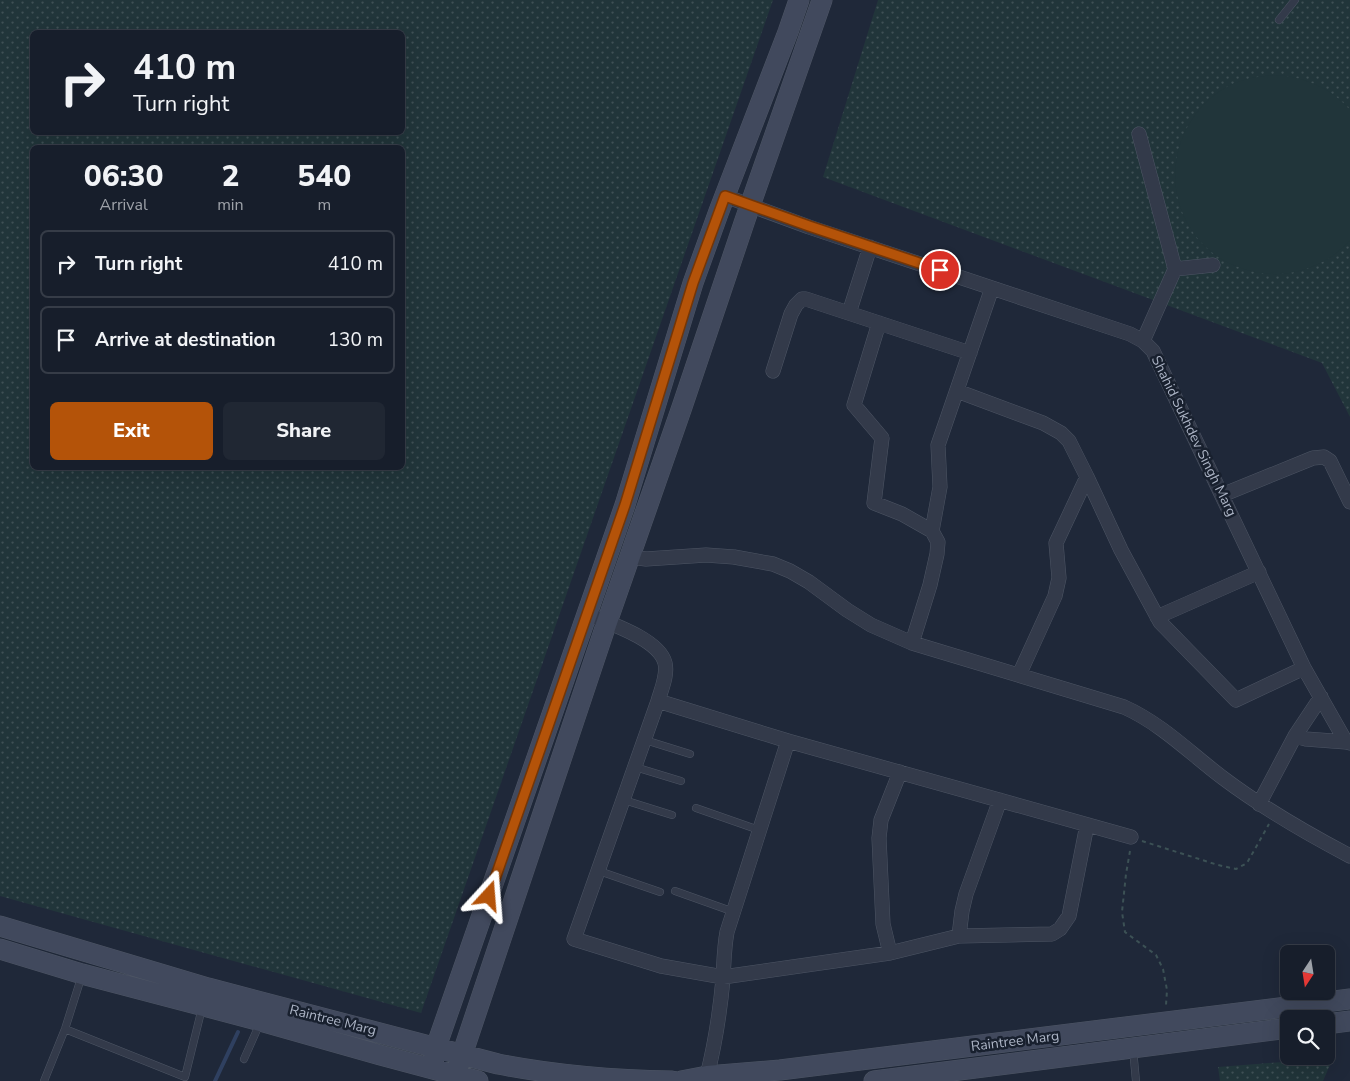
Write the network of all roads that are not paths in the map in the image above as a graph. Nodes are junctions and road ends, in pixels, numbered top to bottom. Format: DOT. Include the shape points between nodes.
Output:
graph roads {
  1 [pos="799,0"];
  2 [pos="822,0"];
  3 [pos="1295,0"];
  4 [pos="1280,20"];
  5 [pos="1139,134"];
  6 [pos="722,203"];
  7 [pos="754,212"];
  8 [pos="870,247"];
  9 [pos="1213,265"];
  10 [pos="1175,269"];
  11 [pos="992,288"];
  12 [pos="849,313"];
  13 [pos="879,323"];
  14 [pos="1143,341"];
  15 [pos="970,353"];
  16 [pos="774,370"];
  17 [pos="957,391"];
  18 [pos="658,398"];
  19 [pos="682,407"];
  20 [pos="1088,477"];
  21 [pos="1222,495"];
  22 [pos="1350,502"];
  23 [pos="623,511"];
  24 [pos="641,525"];
  25 [pos="932,532"];
  26 [pos="630,557"];
  27 [pos="1258,572"];
  28 [pos="588,614"];
  29 [pos="1157,617"];
  30 [pos="607,622"];
  31 [pos="912,643"];
  32 [pos="1304,668"];
  33 [pos="1019,675"];
  34 [pos="1321,697"];
  35 [pos="658,702"];
  36 [pos="1294,736"];
  37 [pos="645,740"];
  38 [pos="788,741"];
  39 [pos="1349,742"];
  40 [pos="690,754"];
  41 [pos="635,767"];
  42 [pos="900,772"];
  43 [pos="682,781"];
  44 [pos="624,800"];
  45 [pos="1000,800"];
  46 [pos="1259,804"];
  47 [pos="696,808"];
  48 [pos="672,815"];
  49 [pos="1088,825"];
  50 [pos="760,830"];
  51 [pos="1131,837"];
  52 [pos="1350,856"];
  53 [pos="599,871"];
  54 [pos="675,891"];
  55 [pos="660,892"];
  56 [pos="734,912"];
  57 [pos="0,926"];
  58 [pos="959,936"];
  59 [pos="74,948"];
  60 [pos="0,949"];
  61 [pos="890,954"];
  62 [pos="75,972"];
  63 [pos="723,977"];
  64 [pos="205,997"];
  65 [pos="1350,999"];
  66 [pos="257,1013"];
  67 [pos="1350,1021"];
  68 [pos="1335,1023"];
  69 [pos="65,1029"];
  70 [pos="1280,1029"];
  71 [pos="1131,1037"];
  72 [pos="436,1047"];
  73 [pos="463,1054"];
  74 [pos="244,1059"];
  75 [pos="432,1068"];
  76 [pos="455,1076"];
  77 [pos="706,1078"];
  78 [pos="888,1080"];
  79 [pos="44,1081"];
  80 [pos="478,1081"];
  81 [pos="672,1081"];
  82 [pos="681,1081"];
  83 [pos="1136,1081"];
  1 -- 6 [label="main road"];
  2 -- 7 [label="main road"];
  3 -- 4 [label="lane"];
  5 -- 10 [label="street"];
  6 -- 7 [label="main road"];
  6 -- 18 [label="main road" via="693,283"];
  7 -- 8 [label="street, Shahid Sukhdev Singh Marg"];
  7 -- 19 [label="main road"];
  8 -- 11 [label="street, Shahid Sukhdev Singh Marg"];
  8 -- 12 [label="street"];
  9 -- 10 [label="street"];
  10 -- 14 [label="street"];
  11 -- 14 [label="street, Shahid Sukhdev Singh Marg"];
  11 -- 15 [label="street"];
  12 -- 13 [label="street"];
  12 -- 16 [label="street" via="802,299 791,314"];
  13 -- 15 [label="street"];
  13 -- 25 [label="street" via="854,405 882,438 874,503 902,514"];
  14 -- 21 [label="street, Shahid Sukhdev Singh Marg" via="1153,351"];
  15 -- 17 [label="street"];
  17 -- 20 [label="street" via="1053,427 1069,441"];
  17 -- 25 [label="street" via="938,445 940,487"];
  18 -- 19 [label="main road"];
  18 -- 23 [label="main road"];
  19 -- 24 [label="main road"];
  20 -- 29 [label="street" via="1120,550"];
  20 -- 33 [label="street" via="1056,543 1059,578 1055,596"];
  21 -- 22 [label="street" via="1313,458 1324,457 1330,461"];
  21 -- 27 [label="street, Shahid Sukhdev Singh Marg"];
  23 -- 24 [label="main road"];
  23 -- 28 [label="main road"];
  24 -- 26 [label="main road"];
  25 -- 31 [label="street" via="938,542 937,554"];
  26 -- 30 [label="main road"];
  26 -- 31 [label="street" via="706,555 773,564 803,578 871,625"];
  27 -- 29 [label="street"];
  27 -- 32 [label="street, Shahid Sukhdev Singh Marg"];
  28 -- 30 [label="street"];
  28 -- 72 [label="main road"];
  29 -- 32 [label="street" via="1236,700"];
  30 -- 35 [label="street" via="644,638 659,651 665,664"];
  30 -- 73 [label="main road"];
  31 -- 33 [label="street"];
  32 -- 34 [label="street, Shahid Sukhdev Singh Marg"];
  33 -- 46 [label="street" via="1139,714"];
  34 -- 36 [label="street"];
  34 -- 39 [label="street, Shahid Sukhdev Singh Marg"];
  35 -- 37 [label="street"];
  35 -- 38 [label="street"];
  36 -- 39 [label="street"];
  36 -- 46 [label="street"];
  37 -- 40 [label="lane"];
  37 -- 41 [label="street"];
  38 -- 42 [label="street"];
  38 -- 50 [label="street"];
  41 -- 43 [label="lane"];
  41 -- 44 [label="street"];
  42 -- 45 [label="street"];
  42 -- 61 [label="street" via="881,820 879,838 883,924"];
  44 -- 48 [label="lane"];
  44 -- 53 [label="street"];
  45 -- 49 [label="street"];
  45 -- 58 [label="street" via="966,894"];
  46 -- 52 [label="street"];
  47 -- 50 [label="lane"];
  49 -- 51 [label="street"];
  49 -- 58 [label="street" via="1069,916 1060,929 1052,934"];
  50 -- 56 [label="street"];
  53 -- 55 [label="lane"];
  53 -- 63 [label="street" via="574,939 661,966"];
  54 -- 56 [label="lane"];
  56 -- 63 [label="street" via="724,948"];
  57 -- 59 [label="main road, Raintree Marg"];
  58 -- 61 [label="street"];
  59 -- 62 [label="main road"];
  59 -- 64 [label="main road, Raintree Marg"];
  60 -- 62 [label="main road, Raintree Marg"];
  61 -- 63 [label="street"];
  62 -- 64 [label="main road, Raintree Marg"];
  62 -- 69 [label="lane"];
  63 -- 77 [label="street" via="717,1032"];
  64 -- 66 [label="main road, Raintree Marg"];
  64 -- 69 [label="lane" via="185,1077"];
  65 -- 71 [label="main road, Raintree Marg" via="1165,1022"];
  66 -- 72 [label="main road, Raintree Marg"];
  66 -- 74 [label="lane"];
  66 -- 75 [label="main road, Raintree Marg" via="380,1055"];
  67 -- 68 [label="main road"];
  69 -- 79 [label="lane"];
  70 -- 71 [label="main road, Raintree Marg"];
  71 -- 77 [label="main road, Raintree Marg"];
  71 -- 78 [label="main road, Raintree Marg" via="976,1071"];
  71 -- 83 [label="lane"];
  72 -- 73 [label="main road, Raintree Marg"];
  72 -- 75 [label="main road"];
  73 -- 76 [label="main road"];
  73 -- 81 [label="main road, Raintree Marg" via="520,1068 615,1079"];
  75 -- 76 [label="main road, Raintree Marg"];
  76 -- 80 [label="main road, Raintree Marg"];
  77 -- 82 [label="main road, Raintree Marg"];
}
